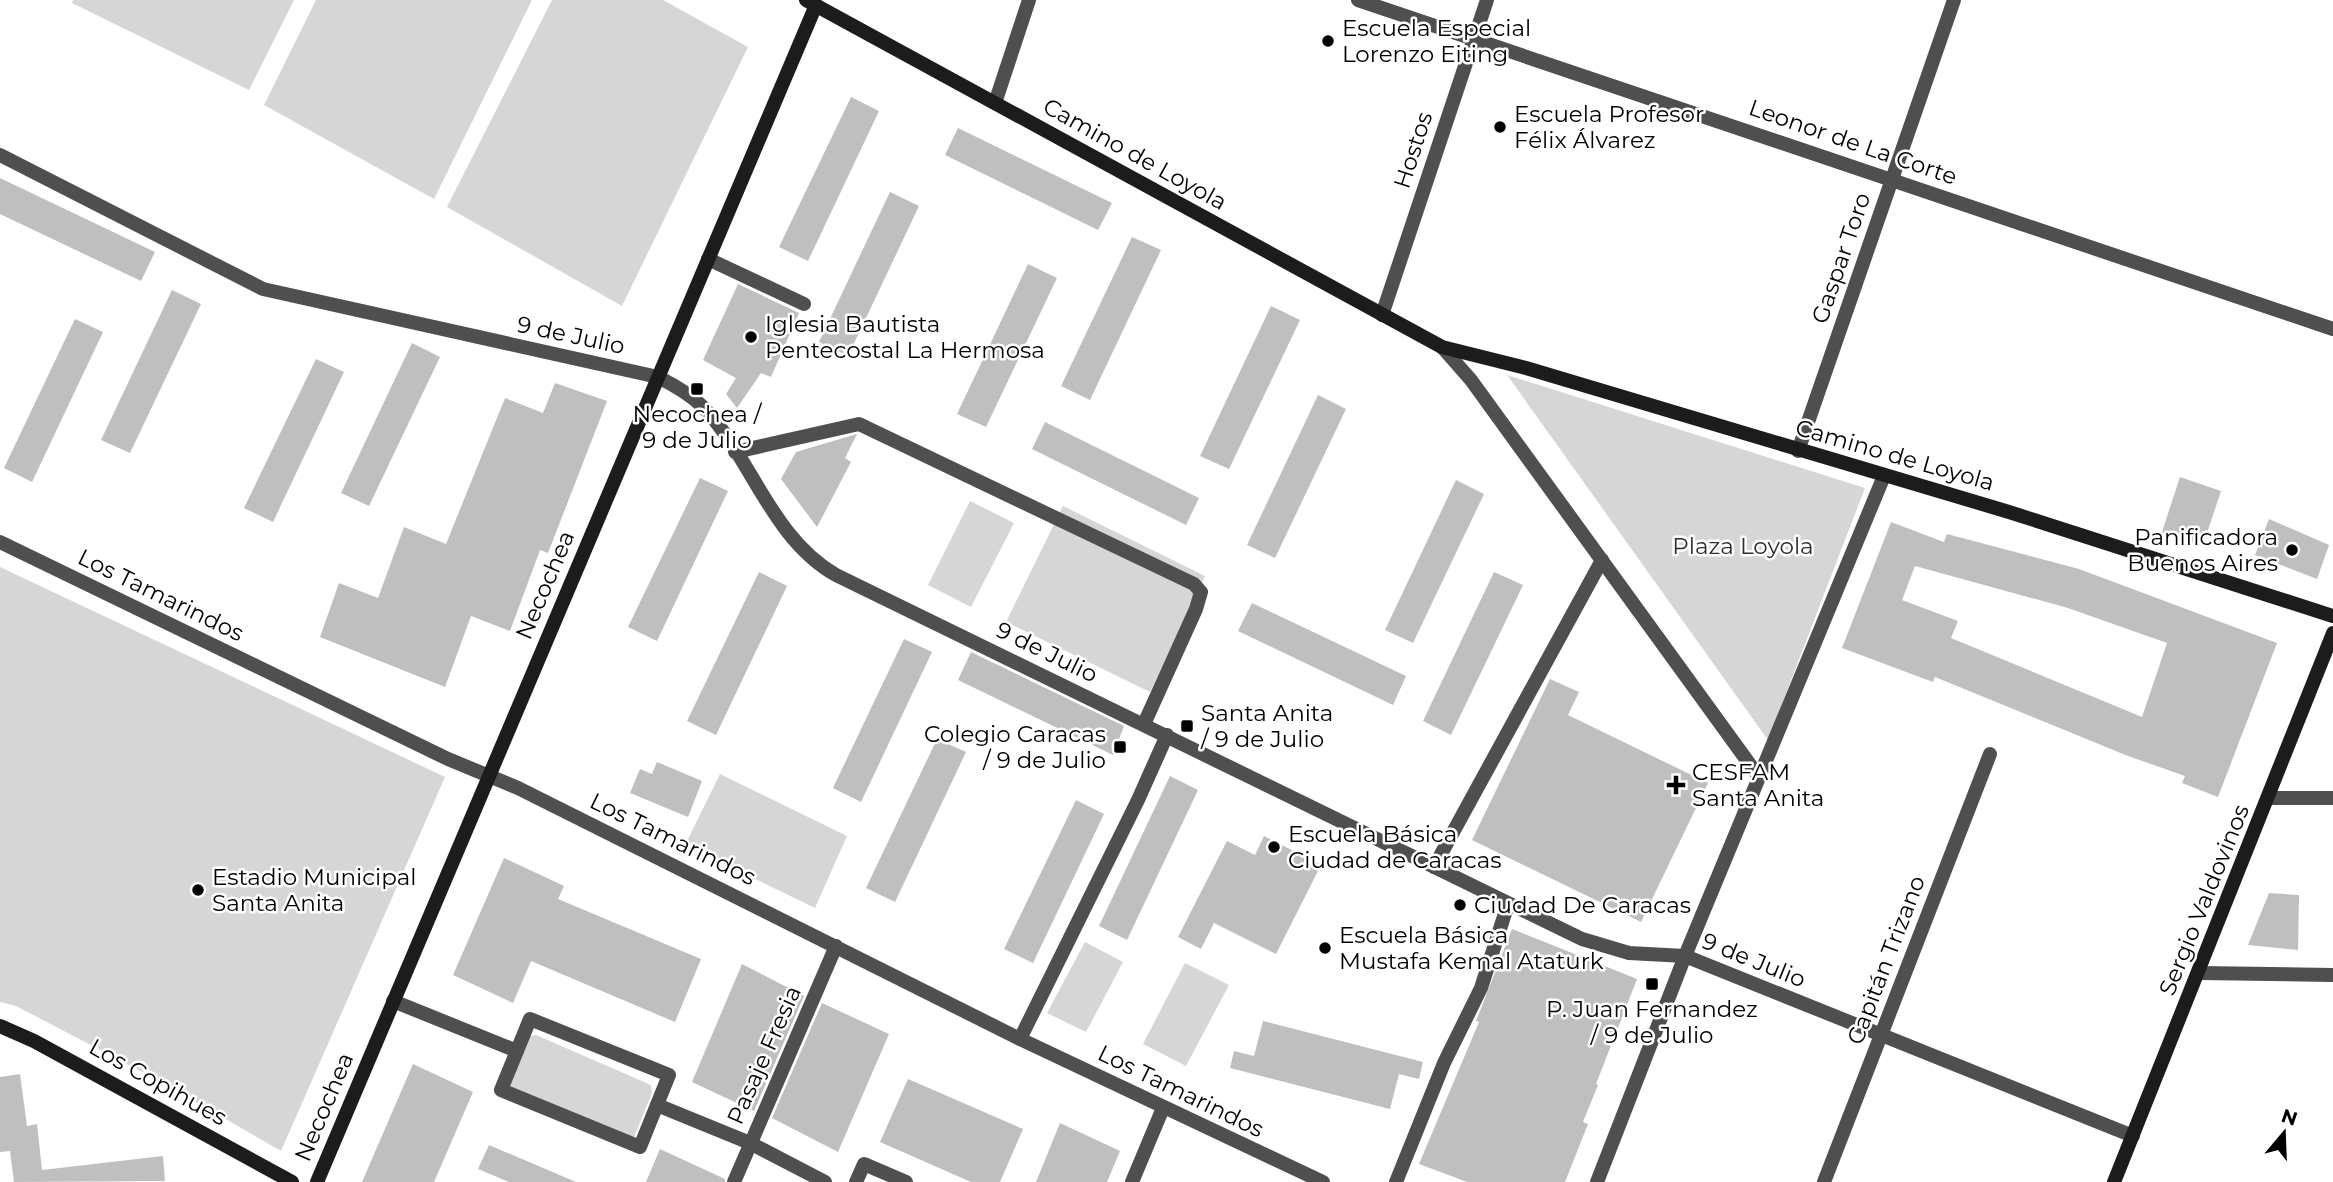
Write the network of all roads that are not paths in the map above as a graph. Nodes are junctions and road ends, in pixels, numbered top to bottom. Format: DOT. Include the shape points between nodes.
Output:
graph roads {
  1 [pos="1029,0"];
  2 [pos="1358,0"];
  3 [pos="1487,0"];
  4 [pos="1954,0"];
  5 [pos="811,3"];
  6 [pos="1474,39"];
  7 [pos="995,103"];
  8 [pos="0,155"];
  9 [pos="1892,179"];
  10 [pos="708,260"];
  11 [pos="804,304"];
  12 [pos="1382,315"];
  13 [pos="2333,329"];
  14 [pos="1442,347"];
  15 [pos="658,377"];
  16 [pos="1798,451"];
  17 [pos="735,452"];
  18 [pos="1884,475"];
  19 [pos="0,542"];
  20 [pos="1602,560"];
  21 [pos="2333,616"];
  22 [pos="2333,633"];
  23 [pos="1144,724"];
  24 [pos="1167,735"];
  25 [pos="1990,754"];
  26 [pos="489,776"];
  27 [pos="1759,777"];
  28 [pos="2269,798"];
  29 [pos="2333,798"];
  30 [pos="1434,867"];
  31 [pos="1508,904"];
  32 [pos="836,946"];
  33 [pos="1685,956"];
  34 [pos="2200,973"];
  35 [pos="2333,975"];
  36 [pos="393,1001"];
  37 [pos="0,1026"];
  38 [pos="1881,1035"];
  39 [pos="1020,1039"];
  40 [pos="517,1051"];
  41 [pos="657,1105"];
  42 [pos="1163,1108"];
  43 [pos="2133,1136"];
  44 [pos="750,1143"];
  45 [pos="1318,1181"];
  46 [pos="292,1182"];
  47 [pos="317,1182"];
  48 [pos="734,1182"];
  49 [pos="825,1182"];
  50 [pos="856,1182"];
  51 [pos="906,1182"];
  52 [pos="1132,1182"];
  53 [pos="1396,1182"];
  54 [pos="1597,1182"];
  55 [pos="1824,1182"];
  56 [pos="2113,1182"];
  1 -- 7 [label="street"];
  2 -- 6 [label="street, Leonor de La Corte"];
  3 -- 6 [label="street, Hostos"];
  4 -- 9 [label="street, Gaspar Toro"];
  5 -- 7 [label="street, Camino de Loyola"];
  5 -- 10 [label="street, Necochea"];
  6 -- 9 [label="street, Leonor de La Corte"];
  6 -- 12 [label="street, Hostos"];
  7 -- 12 [label="street, Camino de Loyola"];
  8 -- 15 [label="street, 9 de Julio" via="262,289"];
  9 -- 13 [label="street, Leonor de La Corte"];
  9 -- 16 [label="street, Gaspar Toro"];
  10 -- 11 [label="street"];
  10 -- 15 [label="street, Necochea"];
  12 -- 14 [label="street, Camino de Loyola"];
  14 -- 16 [label="street, Camino de Loyola"];
  14 -- 20 [label="street, Camino de Loyola"];
  15 -- 17 [label="street, 9 de Julio" via="702,405"];
  15 -- 26 [label="street, Necochea"];
  16 -- 18 [label="street, Camino de Loyola"];
  17 -- 23 [label="street, 9 de Julio" via="792,537 826,569"];
  17 -- 23 [label="street" via="859,424 1194,584 1201,592 1196,609"];
  18 -- 21 [label="street, Camino de Loyola"];
  18 -- 27 [label="street"];
  19 -- 26 [label="street, Los Tamarindos"];
  20 -- 27 [label="street, Camino de Loyola"];
  20 -- 30 [label="street"];
  22 -- 28 [label="street, Sergio Valdovinos"];
  23 -- 24 [label="street, 9 de Julio"];
  24 -- 30 [label="street, 9 de Julio"];
  24 -- 39 [label="street"];
  25 -- 38 [label="street, Capitán Trizano"];
  26 -- 32 [label="street, Los Tamarindos"];
  26 -- 36 [label="street, Necochea"];
  27 -- 33 [label="street"];
  28 -- 29 [label="street"];
  28 -- 34 [label="street, Sergio Valdovinos"];
  30 -- 31 [label="street, 9 de Julio"];
  31 -- 33 [label="street, 9 de Julio" via="1608,948 1647,956"];
  31 -- 53 [label="street" via="1481,988 1444,1063"];
  32 -- 39 [label="street, Los Tamarindos"];
  32 -- 44 [label="street, Pasaje Fresia"];
  33 -- 38 [label="street, 9 de Julio"];
  33 -- 54 [label="street"];
  34 -- 35 [label="street"];
  34 -- 43 [label="street, Sergio Valdovinos"];
  36 -- 40 [label="street"];
  36 -- 47 [label="street, Necochea"];
  37 -- 46 [label="street, Los Copihues"];
  38 -- 43 [label="street, 9 de Julio"];
  38 -- 55 [label="street, Capitán Trizano"];
  39 -- 42 [label="street, Los Tamarindos"];
  40 -- 41 [label="street" via="530,1019 669,1075"];
  40 -- 41 [label="street" via="501,1090 640,1147"];
  41 -- 44 [label="street"];
  42 -- 45 [label="street, Los Tamarindos"];
  42 -- 52 [label="street"];
  43 -- 56 [label="street, Sergio Valdovinos"];
  44 -- 48 [label="street, Pasaje Fresia"];
  44 -- 49 [label="street"];
  50 -- 51 [label="street" via="863,1164"];
}
